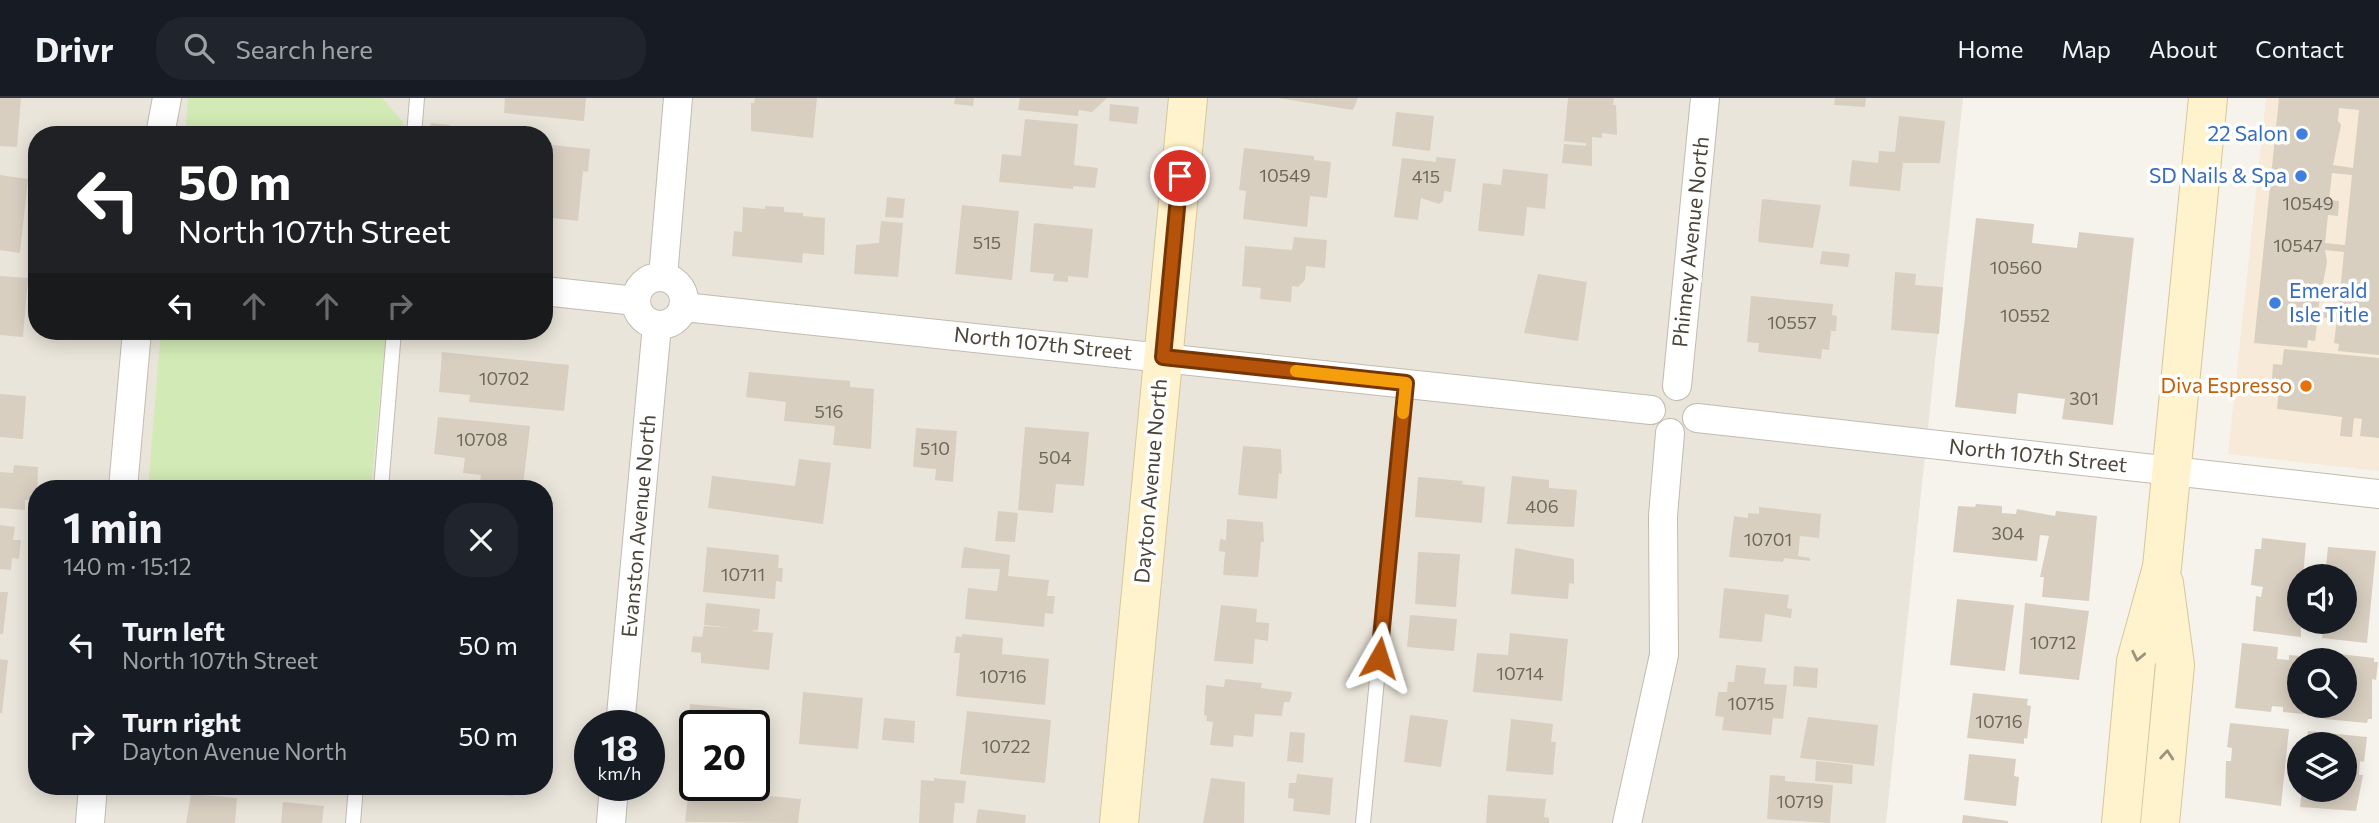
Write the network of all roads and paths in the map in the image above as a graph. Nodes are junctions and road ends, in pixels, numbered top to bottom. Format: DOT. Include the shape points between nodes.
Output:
graph roads {
  1 [pos="167,98"];
  2 [pos="418,98"];
  3 [pos="678,98"];
  4 [pos="1188,98"];
  5 [pos="1705,98"];
  6 [pos="2208,98"];
  7 [pos="162,126"];
  8 [pos="415,126"];
  9 [pos="663,277"];
  10 [pos="553,293"];
  11 [pos="636,301"];
  12 [pos="684,307"];
  13 [pos="657,325"];
  14 [pos="136,340"];
  15 [pos="393,340"];
  16 [pos="1163,357"];
  17 [pos="1406,383"];
  18 [pos="1677,386"];
  19 [pos="1651,410"];
  20 [pos="1697,418"];
  21 [pos="1670,433"];
  22 [pos="2172,471"];
  23 [pos="124,480"];
  24 [pos="382,480"];
  25 [pos="2379,494"];
  26 [pos="2162,567"];
  27 [pos="621,710"];
  28 [pos="92,795"];
  29 [pos="355,795"];
  30 [pos="613,801"];
  31 [pos="90,823"];
  32 [pos="353,823"];
  33 [pos="611,823"];
  34 [pos="1119,823"];
  35 [pos="1363,823"];
  36 [pos="1627,823"];
  37 [pos="2121,823"];
  38 [pos="2160,823"];
  1 -- 7 [label="street"];
  2 -- 8 [label="lane"];
  3 -- 9 [label="street"];
  4 -- 16 [label="main road, Dayton Avenue North"];
  5 -- 18 [label="street, Phinney Avenue North"];
  6 -- 22 [label="main road"];
  9 -- 11 [label="street" via="646,281"];
  9 -- 12 [label="street" via="678,284"];
  10 -- 11 [label="street"];
  11 -- 13 [label="street" via="640,316"];
  12 -- 13 [label="street" via="675,321"];
  12 -- 16 [label="street, North 107th Street"];
  13 -- 27 [label="street, Evanston Avenue North"];
  14 -- 23 [label="street"];
  15 -- 24 [label="lane"];
  16 -- 17 [label="street, North 107th Street"];
  16 -- 34 [label="main road, Dayton Avenue North"];
  17 -- 19 [label="street, North 107th Street"];
  17 -- 35 [label="lane"];
  18 -- 19 [label="street" via="1661,390"];
  18 -- 20 [label="street" via="1696,399"];
  19 -- 21 [label="street" via="1657,425"];
  20 -- 21 [label="street" via="1685,431"];
  20 -- 22 [label="street, North 107th Street"];
  21 -- 36 [label="street" via="1663,516 1664,655"];
  22 -- 25 [label="street, North 107th Street"];
  22 -- 26 [label="main road"];
  26 -- 37 [label="main road, one-way" via="2136,661"];
  38 -- 26 [label="main road, one-way" via="2175,665"];
  28 -- 31 [label="street"];
  29 -- 32 [label="lane"];
  30 -- 33 [label="street"];
}
